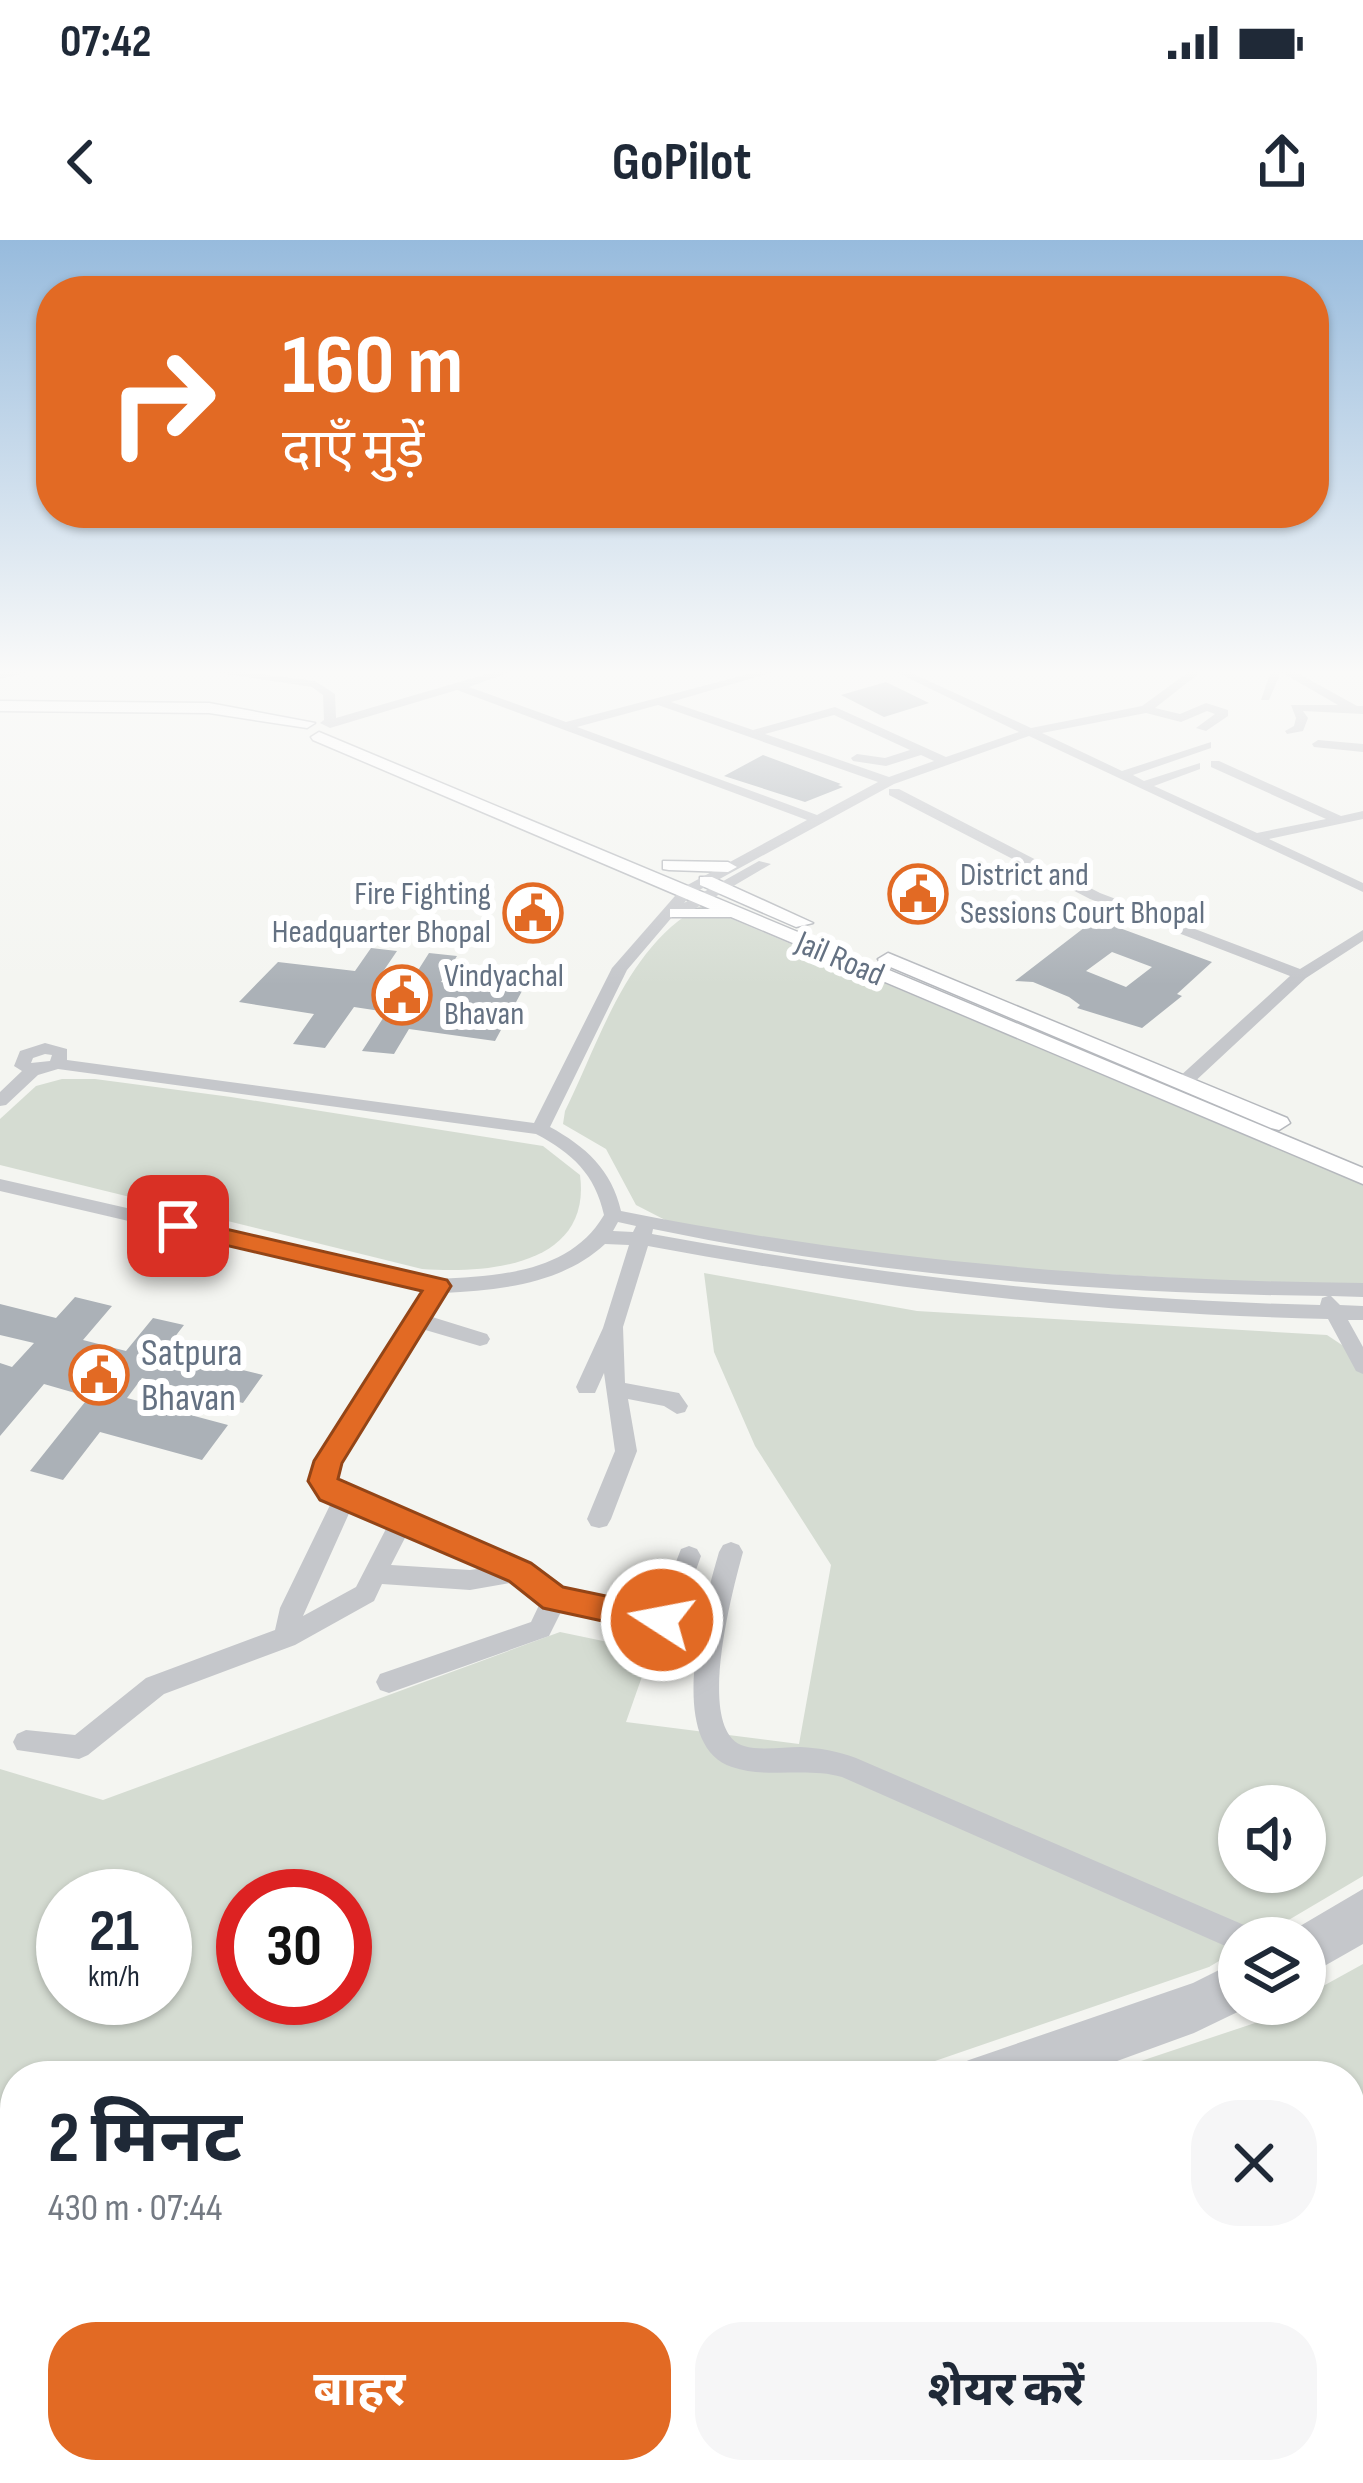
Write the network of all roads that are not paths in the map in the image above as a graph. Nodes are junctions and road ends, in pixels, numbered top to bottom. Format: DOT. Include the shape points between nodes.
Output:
graph roads {
  1 [pos="443,776"];
  2 [pos="695,776"];
  3 [pos="867,776"];
  4 [pos="907,776"];
  5 [pos="1119,776"];
  6 [pos="1169,776"];
  7 [pos="1241,776"];
  8 [pos="892,786"];
  9 [pos="1141,786"];
  10 [pos="1312,808"];
  11 [pos="1363,815"];
  12 [pos="815,819"];
  13 [pos="1340,820"];
  14 [pos="1284,821"];
  15 [pos="1254,838"];
  16 [pos="663,871"];
  17 [pos="709,885"];
  18 [pos="1363,888"];
  19 [pos="674,910"];
  20 [pos="740,917"];
  21 [pos="1363,934"];
  22 [pos="1300,975"];
  23 [pos="26,1067"];
  24 [pos="1184,1082"];
  25 [pos="0,1084"];
  26 [pos="0,1101"];
  27 [pos="540,1129"];
  28 [pos="1363,1160"];
  29 [pos="1363,1177"];
  30 [pos="0,1185"];
  31 [pos="613,1215"];
  32 [pos="643,1230"];
  33 [pos="601,1237"];
  34 [pos="438,1286"];
  35 [pos="1323,1290"];
  36 [pos="1359,1305"];
  37 [pos="1333,1312"];
  38 [pos="418,1320"];
  39 [pos="613,1327"];
  40 [pos="480,1339"];
  41 [pos="1363,1366"];
  42 [pos="587,1388"];
  43 [pos="615,1389"];
  44 [pos="677,1406"];
  45 [pos="346,1496"];
  46 [pos="599,1519"];
  47 [pos="402,1520"];
  48 [pos="731,1552"];
  49 [pos="689,1556"];
  50 [pos="520,1572"];
  51 [pos="376,1574"];
  52 [pos="554,1598"];
  53 [pos="286,1636"];
  54 [pos="389,1682"];
  55 [pos="26,1742"];
  56 [pos="1363,1903"];
  57 [pos="1326,1926"];
  58 [pos="1218,1928"];
  59 [pos="1363,1928"];
  60 [pos="1326,1950"];
  61 [pos="1218,1986"];
  62 [pos="1218,2006"];
  63 [pos="1012,2061"];
  64 [pos="1075,2061"];
  1 -- 16 [label="main road, Jail Road"];
  2 -- 12 [label="street"];
  3 -- 8 [label="street"];
  4 -- 8 [label="street"];
  5 -- 9 [label="street"];
  6 -- 9 [label="street"];
  7 -- 10 [label="street"];
  8 -- 12 [label="street"];
  8 -- 17 [label="street"];
  8 -- 22 [label="street" via="1095,896"];
  9 -- 15 [label="street"];
  10 -- 13 [label="street"];
  10 -- 14 [label="street"];
  11 -- 13 [label="street"];
  12 -- 17 [label="street"];
  13 -- 15 [label="street"];
  15 -- 18 [label="street"];
  16 -- 17 [label="main road, Jail Road"];
  16 -- 17 [label="main road"];
  16 -- 19 [label="main road"];
  17 -- 19 [label="street"];
  17 -- 20 [label="main road, Jail Road"];
  17 -- 24 [label="main road, Jail Road"];
  19 -- 20 [label="main road"];
  19 -- 27 [label="street" via="620,968"];
  20 -- 29 [label="main road, Jail Road"];
  21 -- 22 [label="street"];
  22 -- 24 [label="street"];
  23 -- 25 [label="street"];
  23 -- 26 [label="street"];
  23 -- 27 [label="street" via="26,1055 45,1048 61,1053 57,1064"];
  24 -- 28 [label="main road, Jail Road"];
  27 -- 31 [label="street" via="577,1148 598,1171"];
  30 -- 34 [label="street"];
  31 -- 32 [label="street"];
  31 -- 33 [label="street"];
  32 -- 33 [label="street"];
  32 -- 35 [label="street" via="1001,1273"];
  32 -- 37 [label="street" via="913,1285 1047,1300"];
  32 -- 39 [label="street"];
  33 -- 34 [label="street" via="531,1274"];
  34 -- 38 [label="street"];
  35 -- 36 [label="street"];
  35 -- 37 [label="street"];
  36 -- 37 [label="street"];
  37 -- 41 [label="street"];
  38 -- 40 [label="street"];
  38 -- 45 [label="street" via="323,1471 331,1491"];
  39 -- 42 [label="street"];
  39 -- 43 [label="street"];
  43 -- 44 [label="street"];
  43 -- 46 [label="street" via="626,1451"];
  45 -- 47 [label="street"];
  45 -- 53 [label="street"];
  47 -- 50 [label="street"];
  47 -- 51 [label="street"];
  48 -- 58 [label="street" via="709,1653 709,1714 720,1748 869,1774"];
  49 -- 52 [label="street" via="662,1620"];
  50 -- 51 [label="street" via="470,1580"];
  50 -- 52 [label="street"];
  51 -- 53 [label="street" via="365,1594"];
  52 -- 54 [label="street" via="540,1629"];
  53 -- 55 [label="street" via="155,1686 79,1747"];
  56 -- 57 [label="street"];
  59 -- 60 [label="street"];
  61 -- 63 [label="street"];
  62 -- 64 [label="street"];
}
